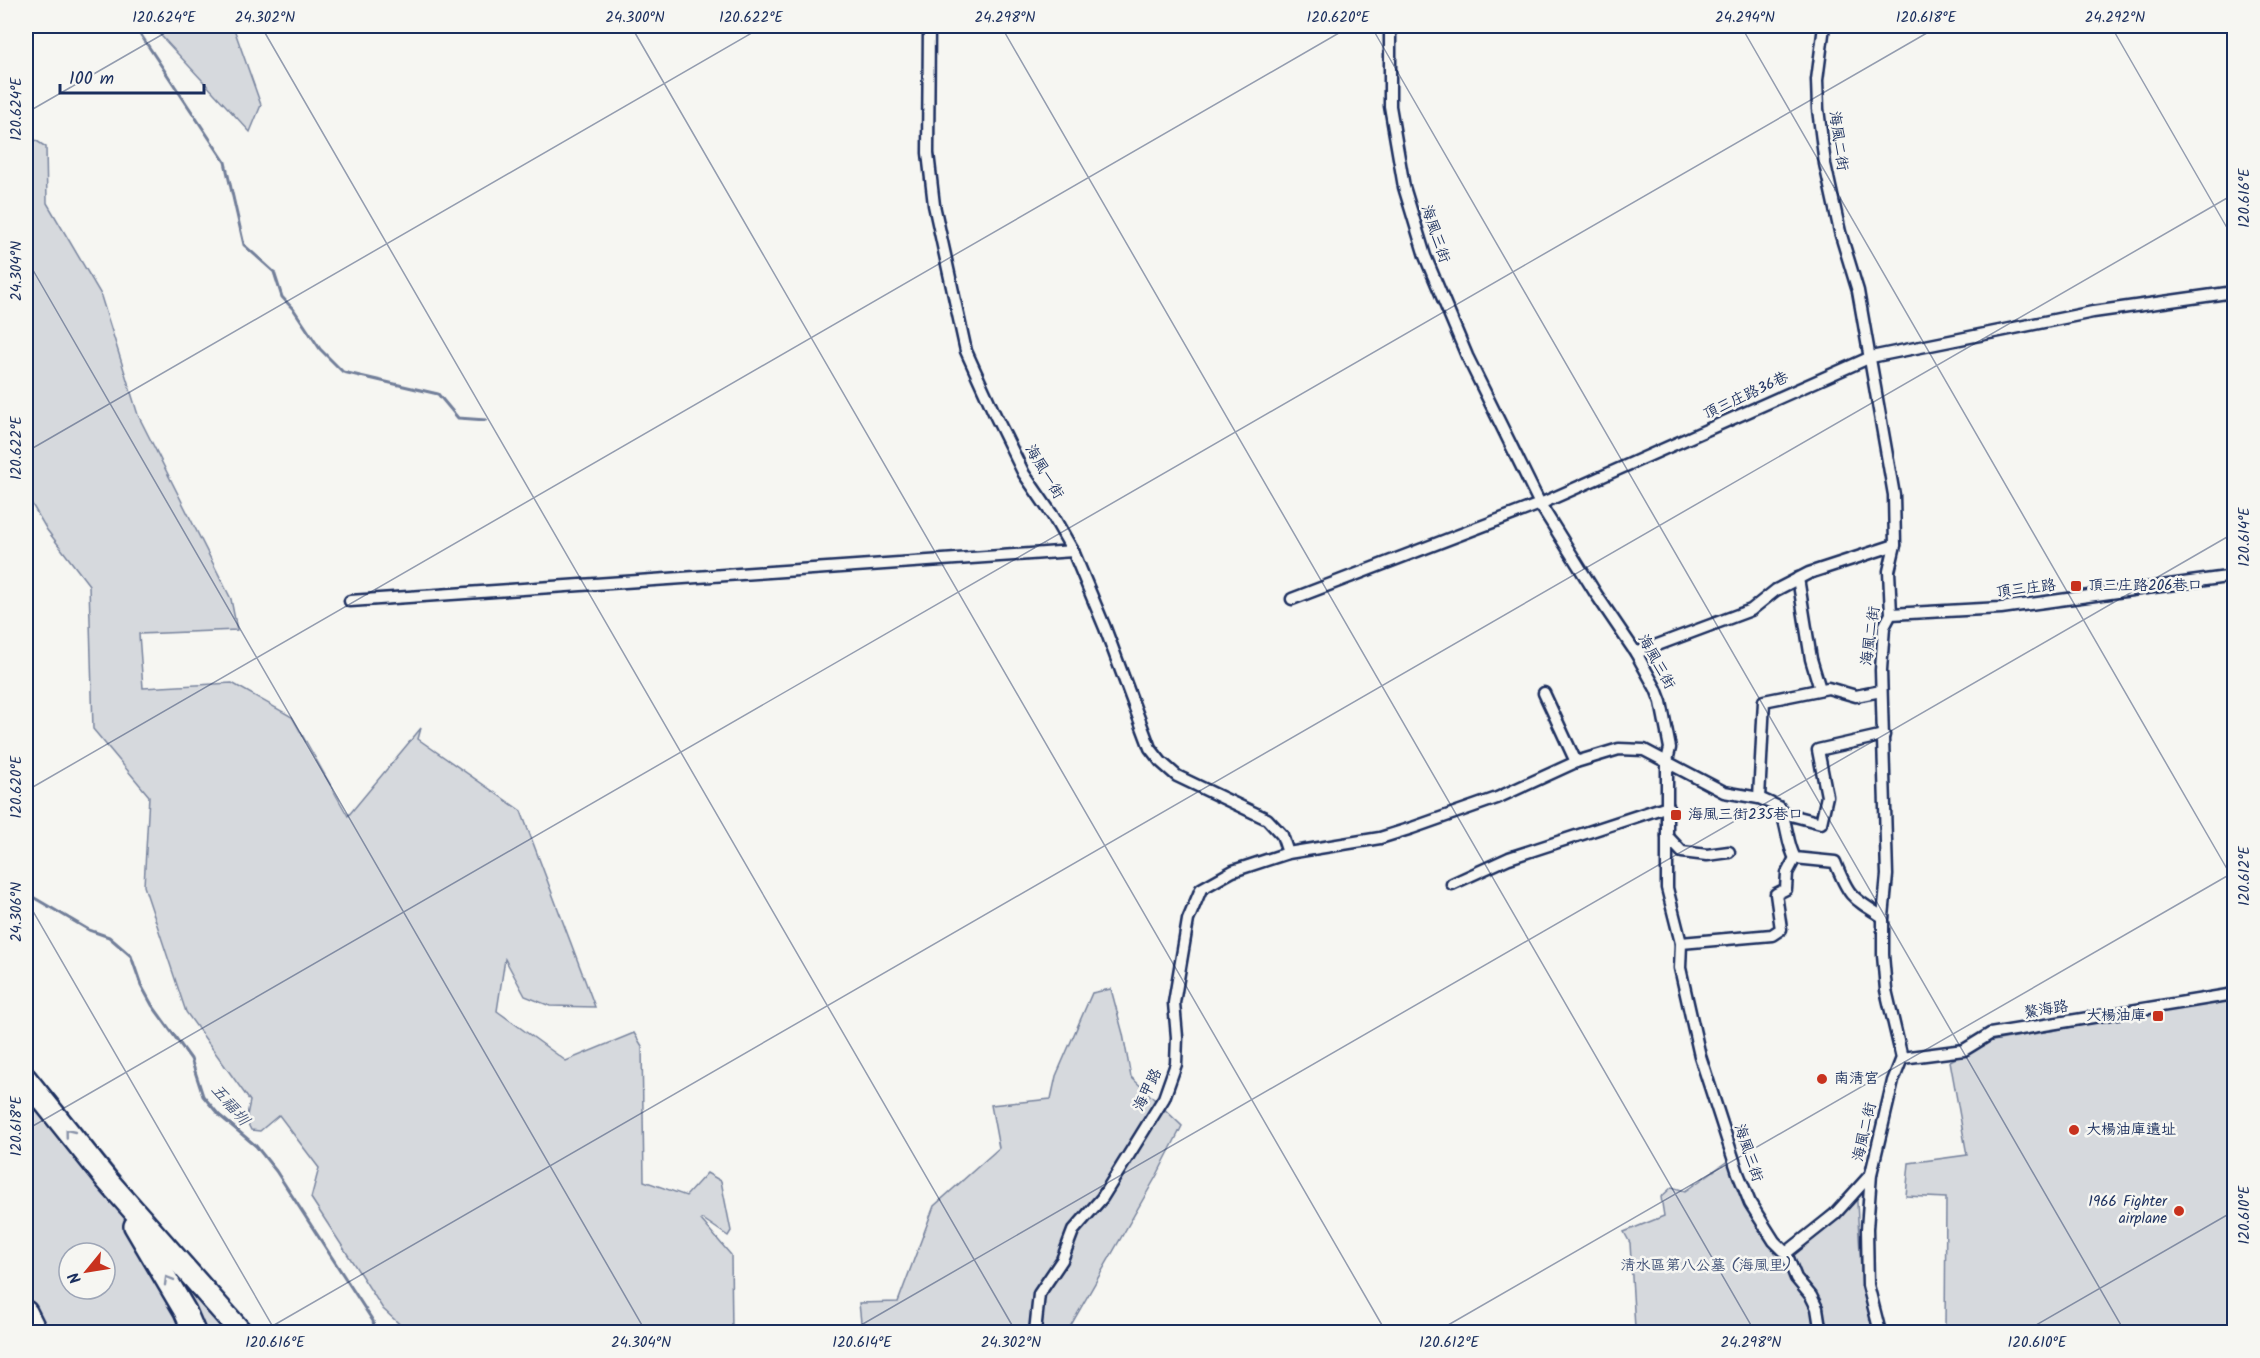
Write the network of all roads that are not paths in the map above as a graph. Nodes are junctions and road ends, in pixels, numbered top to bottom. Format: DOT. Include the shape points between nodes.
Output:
graph roads {
  1 [pos="929,26"];
  2 [pos="1390,26"];
  3 [pos="1824,26"];
  4 [pos="2235,292"];
  5 [pos="1870,357"];
  6 [pos="1540,504"];
  7 [pos="1894,545"];
  8 [pos="1073,551"];
  9 [pos="2235,576"];
  10 [pos="1798,578"];
  11 [pos="1292,599"];
  12 [pos="350,602"];
  13 [pos="1891,614"];
  14 [pos="1636,653"];
  15 [pos="1820,689"];
  16 [pos="1881,691"];
  17 [pos="1544,693"];
  18 [pos="1884,735"];
  19 [pos="1667,761"];
  20 [pos="1576,762"];
  21 [pos="1759,798"];
  22 [pos="1668,806"];
  23 [pos="1783,813"];
  24 [pos="1667,836"];
  25 [pos="1729,852"];
  26 [pos="1288,853"];
  27 [pos="1795,858"];
  28 [pos="1452,884"];
  29 [pos="1883,917"];
  30 [pos="1681,944"];
  31 [pos="2235,994"];
  32 [pos="1902,1058"];
  33 [pos="26,1079"];
  34 [pos="1871,1174"];
  35 [pos="106,1179"];
  36 [pos="1786,1253"];
  37 [pos="26,1312"];
  38 [pos="36,1332"];
  39 [pos="194,1332"];
  40 [pos="241,1332"];
  41 [pos="1035,1332"];
  42 [pos="1819,1332"];
  43 [pos="1880,1332"];
  1 -- 8 [label="street, 海風一街" via="928,153 934,205 966,351 1024,474"];
  2 -- 6 [label="street, 海風三街" via="1390,106 1404,187 1425,256 1467,356"];
  3 -- 5 [label="street, 海風二街" via="1817,80 1824,156 1840,232 1858,291"];
  4 -- 5 [label="street, 頂三庄路36巷" via="2093,312"];
  5 -- 6 [label="street, 頂三庄路36巷"];
  5 -- 7 [label="street, 海風二街" via="1894,495"];
  6 -- 11 [label="street, 頂三庄路36巷"];
  6 -- 14 [label="street, 海風三街"];
  7 -- 10 [label="street"];
  7 -- 13 [label="street, 海風二街" via="1889,571"];
  8 -- 12 [label="street"];
  8 -- 26 [label="street, 海風一街" via="1150,748 1177,776 1267,819 1282,835"];
  9 -- 13 [label="street, 頂三庄路" via="2001,608"];
  10 -- 14 [label="street" via="1751,610"];
  10 -- 15 [label="street"];
  13 -- 16 [label="street, 海風二街" via="1884,627"];
  14 -- 19 [label="street, 海風三街" via="1661,702 1670,748"];
  15 -- 16 [label="street" via="1856,696"];
  15 -- 21 [label="street" via="1764,700"];
  16 -- 18 [label="street, 海風二街"];
  17 -- 20 [label="street"];
  18 -- 23 [label="street" via="1818,750 1827,796 1821,823"];
  18 -- 29 [label="street, 海風二街" via="1887,875"];
  19 -- 20 [label="street, 海甲路" via="1644,750 1618,749"];
  19 -- 21 [label="street, 海甲路" via="1724,792"];
  19 -- 22 [label="street, 海風三街"];
  20 -- 26 [label="street, 海甲路" via="1497,798 1380,838"];
  21 -- 23 [label="street"];
  22 -- 24 [label="street, 海風三街"];
  22 -- 28 [label="street" via="1509,858"];
  23 -- 27 [label="street" via="1789,848"];
  24 -- 25 [label="street" via="1682,852"];
  24 -- 30 [label="street, 海風三街" via="1667,888"];
  26 -- 41 [label="street, 海甲路" via="1233,871 1201,889 1188,920 1174,1003 1176,1064 1164,1098 1102,1198 1073,1231 1062,1260 1039,1294"];
  27 -- 29 [label="street" via="1835,862 1846,890"];
  27 -- 30 [label="street" via="1787,873 1786,889 1776,894 1781,929 1772,935"];
  29 -- 32 [label="street, 海風二街" via="1886,990"];
  30 -- 36 [label="street, 海風三街" via="1680,968 1700,1056 1738,1173 1750,1203"];
  31 -- 32 [label="street, 鰲海路" via="1990,1034 1964,1050"];
  32 -- 34 [label="street, 海風二街"];
  35 -- 33 [label="highway, one-way"];
  34 -- 36 [label="street, 海風二街" via="1835,1214"];
  34 -- 43 [label="street" via="1868,1285"];
  39 -- 35 [label="highway, one-way" via="174,1291"];
  35 -- 40 [label="highway"];
  36 -- 42 [label="street, 海風三街" via="1796,1278 1817,1308"];
  37 -- 38 [label="highway"];
}
